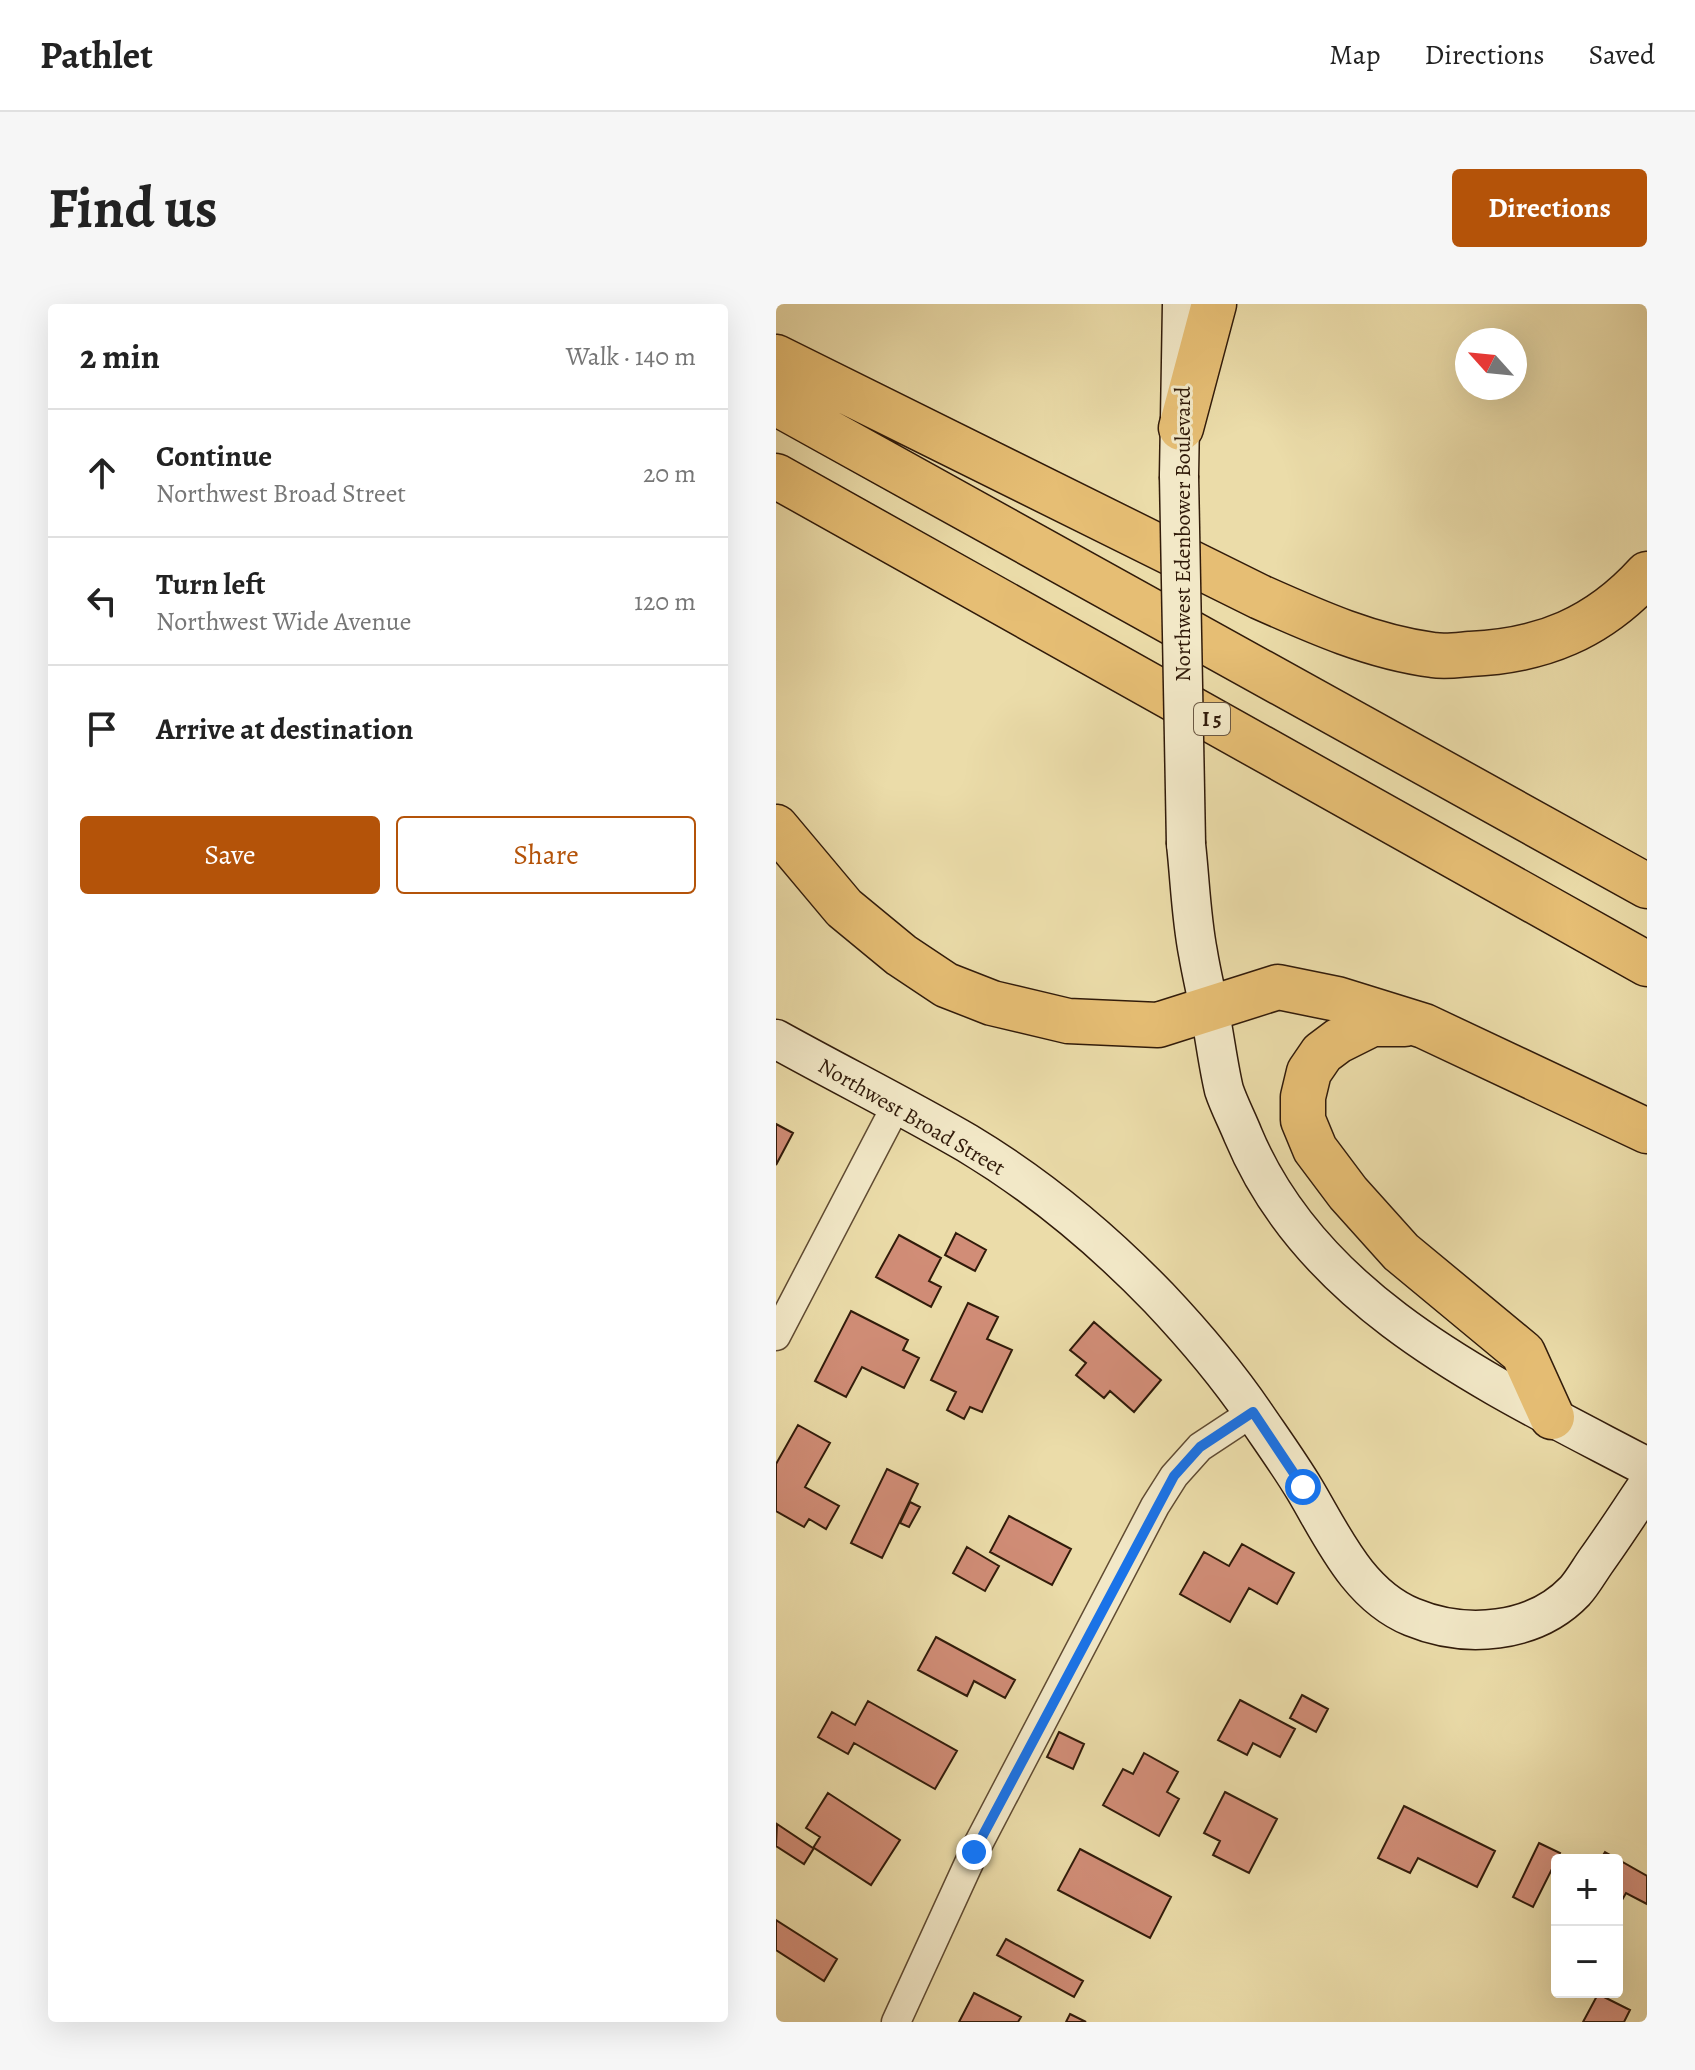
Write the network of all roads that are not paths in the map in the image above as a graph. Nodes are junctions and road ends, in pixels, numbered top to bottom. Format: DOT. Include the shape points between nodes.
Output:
graph roads {
  1 [pos="1182,304"];
  2 [pos="1214,304"];
  3 [pos="776,357"];
  4 [pos="776,403"];
  5 [pos="1181,428"];
  6 [pos="776,476"];
  7 [pos="1647,574"];
  8 [pos="776,827"];
  9 [pos="1647,886"];
  10 [pos="1647,964"];
  11 [pos="1210,1009"];
  12 [pos="1424,1026"];
  13 [pos="776,1039"];
  14 [pos="896,1106"];
  15 [pos="1647,1131"];
  16 [pos="776,1336"];
  17 [pos="1253,1412"];
  18 [pos="1552,1417"];
  19 [pos="1647,1467"];
  20 [pos="1647,1486"];
  21 [pos="896,2022"];
  1 -- 5 [label="main road, Northwest Edenbower Boulevard"];
  2 -- 5 [label="highway"];
  3 -- 7 [label="highway" via="1260,597 1386,646 1435,656 1535,646 1575,632 1606,613"];
  4 -- 9 [label="highway"];
  5 -- 11 [label="main road, Northwest Edenbower Boulevard, bridge" via="1186,844 1197,951"];
  6 -- 10 [label="highway, I 5"];
  8 -- 11 [label="highway" via="844,908 946,985 992,1003 1068,1021 1158,1025"];
  11 -- 12 [label="highway" via="1278,987"];
  11 -- 18 [label="main road, Northwest Edenbower Boulevard" via="1225,1091 1254,1163 1315,1247 1390,1318 1489,1384"];
  12 -- 15 [label="highway"];
  12 -- 18 [label="highway" via="1372,1024 1322,1053 1309,1072 1303,1120 1315,1149 1401,1252 1523,1353"];
  13 -- 14 [label="main road, Northwest Broad Street"];
  14 -- 16 [label="street"];
  14 -- 17 [label="main road, Northwest Broad Street" via="999,1164 1087,1231 1161,1300"];
  17 -- 20 [label="main road, Northwest Broad Street" via="1341,1553 1367,1585 1411,1617 1436,1624 1495,1631 1553,1609 1575,1591"];
  17 -- 21 [label="street" via="1200,1447 1155,1506 974,1852"];
  18 -- 19 [label="main road, Northwest Edenbower Boulevard"];
}
